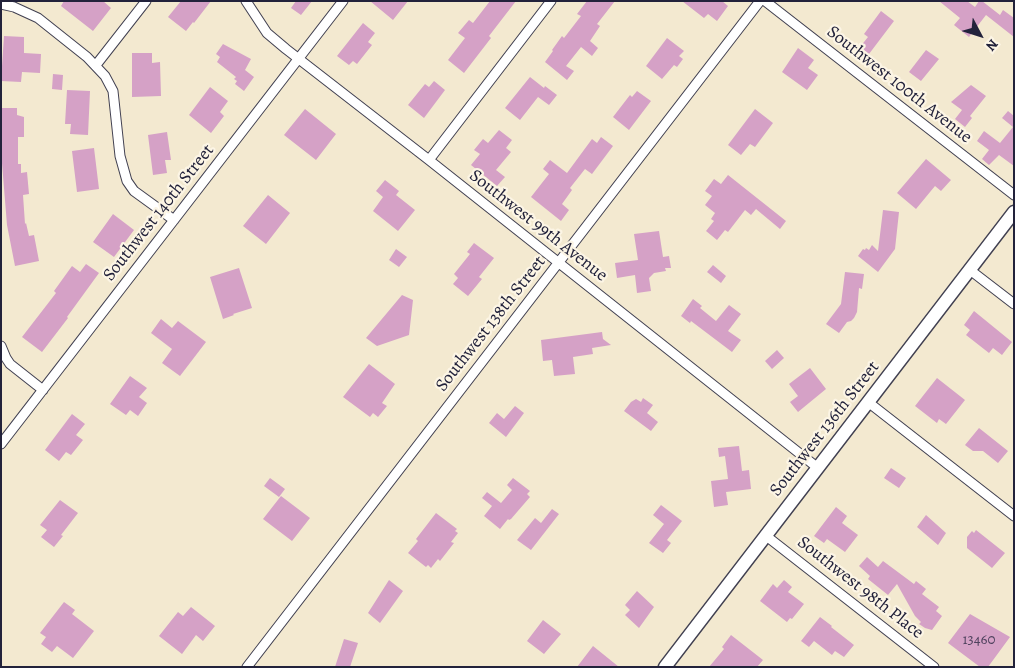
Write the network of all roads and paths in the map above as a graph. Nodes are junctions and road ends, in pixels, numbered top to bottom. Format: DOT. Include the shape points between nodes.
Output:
graph roads {
  1 [pos="146,1"];
  2 [pos="246,1"];
  3 [pos="343,1"];
  4 [pos="551,1"];
  5 [pos="760,1"];
  6 [pos="765,1"];
  7 [pos="1,4"];
  8 [pos="299,59"];
  9 [pos="96,65"];
  10 [pos="429,160"];
  11 [pos="1014,195"];
  12 [pos="1014,212"];
  13 [pos="174,220"];
  14 [pos="559,262"];
  15 [pos="970,270"];
  16 [pos="1014,304"];
  17 [pos="1,346"];
  18 [pos="43,390"];
  19 [pos="868,402"];
  20 [pos="1,444"];
  21 [pos="818,468"];
  22 [pos="1014,516"];
  23 [pos="765,535"];
  24 [pos="665,666"];
  25 [pos="247,667"];
  26 [pos="934,667"];
  1 -- 9 [label="street"];
  2 -- 8 [label="street, Southwest 99th Avenue" via="267,33"];
  3 -- 8 [label="street, Southwest 140th Street"];
  4 -- 10 [label="street"];
  5 -- 14 [label="street, Southwest 138th Street"];
  6 -- 11 [label="street, Southwest 100th Avenue"];
  7 -- 9 [label="street" via="38,18"];
  8 -- 10 [label="street, Southwest 99th Avenue"];
  8 -- 13 [label="street, Southwest 140th Street"];
  9 -- 13 [label="street" via="112,91 120,156 127,181 134,191"];
  10 -- 14 [label="street, Southwest 99th Avenue"];
  12 -- 15 [label="street, Southwest 136th Street"];
  13 -- 18 [label="street, Southwest 140th Street"];
  14 -- 21 [label="street, Southwest 99th Avenue"];
  14 -- 25 [label="street, Southwest 138th Street"];
  15 -- 16 [label="street"];
  15 -- 19 [label="street, Southwest 136th Street"];
  17 -- 18 [label="street" via="10,364"];
  18 -- 20 [label="street, Southwest 140th Street"];
  19 -- 21 [label="street, Southwest 136th Street"];
  19 -- 22 [label="street"];
  21 -- 23 [label="street, Southwest 136th Street"];
  23 -- 24 [label="street, Southwest 136th Street"];
  23 -- 26 [label="street, Southwest 98th Place"];
}
